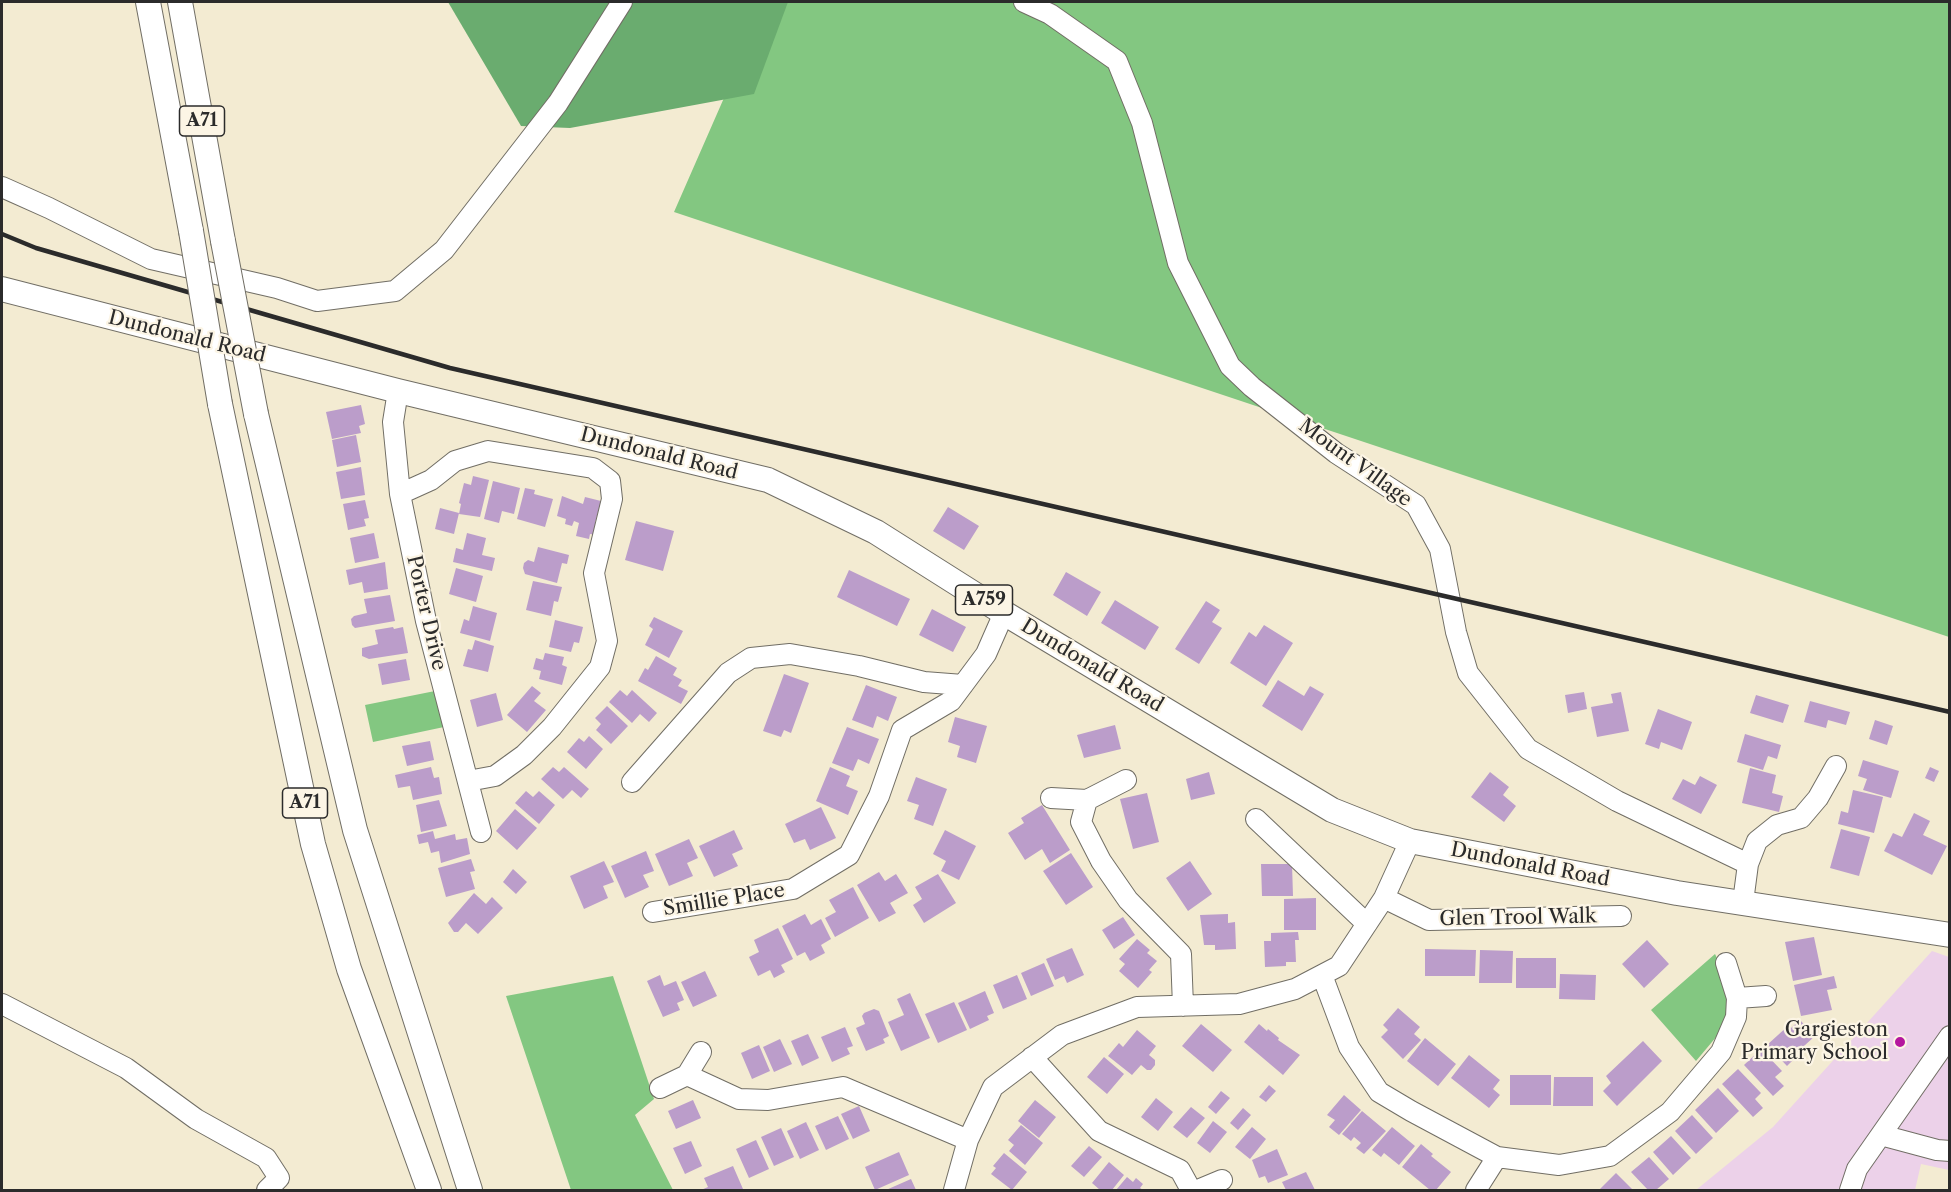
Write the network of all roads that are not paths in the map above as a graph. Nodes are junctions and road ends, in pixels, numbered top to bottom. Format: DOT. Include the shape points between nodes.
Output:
graph roads {
  1 [pos="148,2"];
  2 [pos="180,2"];
  3 [pos="622,2"];
  4 [pos="1024,2"];
  5 [pos="2,187"];
  6 [pos="2,289"];
  7 [pos="398,391"];
  8 [pos="400,494"];
  9 [pos="1004,613"];
  10 [pos="963,685"];
  11 [pos="1836,766"];
  12 [pos="1125,780"];
  13 [pos="468,781"];
  14 [pos="632,782"];
  15 [pos="1051,798"];
  16 [pos="1087,800"];
  17 [pos="1256,819"];
  18 [pos="481,832"];
  19 [pos="1410,841"];
  20 [pos="1748,864"];
  21 [pos="1384,898"];
  22 [pos="1743,902"];
  23 [pos="653,912"];
  24 [pos="1620,916"];
  25 [pos="1367,924"];
  26 [pos="1950,935"];
  27 [pos="1726,963"];
  28 [pos="1322,975"];
  29 [pos="1766,996"];
  30 [pos="1737,998"];
  31 [pos="2,1004"];
  32 [pos="1183,1006"];
  33 [pos="1950,1036"];
  34 [pos="701,1053"];
  35 [pos="1032,1057"];
  36 [pos="687,1075"];
  37 [pos="660,1088"];
  38 [pos="1881,1135"];
  39 [pos="968,1140"];
  40 [pos="1950,1151"];
  41 [pos="1497,1157"];
  42 [pos="1222,1180"];
  43 [pos="267,1191"];
  44 [pos="429,1191"];
  45 [pos="470,1191"];
  46 [pos="954,1191"];
  47 [pos="1191,1191"];
  48 [pos="1198,1191"];
  49 [pos="1476,1191"];
  50 [pos="1851,1191"];
  1 -- 44 [label="main road, A71, bridge" via="220,404 313,844 349,969"];
  2 -- 45 [label="main road, A71, bridge" via="256,414 355,830"];
  3 -- 5 [label="street" via="558,103 444,250 395,291 317,301 151,258"];
  4 -- 20 [label="street, Mount Village" via="1050,14 1117,61 1142,123 1178,263 1230,366 1336,453 1416,505 1440,549 1468,673 1528,749 1617,801"];
  6 -- 7 [label="main road, Dundonald Road / A759"];
  7 -- 8 [label="street, Porter Drive" via="393,422"];
  7 -- 9 [label="main road, Dundonald Road / A759" via="768,480 876,532"];
  8 -- 13 [label="street, Porter Drive" via="426,621"];
  8 -- 13 [label="street" via="431,480 455,461 488,451 593,468 610,481 612,499 594,573 607,641 600,667 524,755 495,776"];
  9 -- 10 [label="street, Smillie Place" via="986,654"];
  9 -- 19 [label="main road, Dundonald Road / A759" via="1332,810"];
  10 -- 14 [label="street" via="924,682 790,654 751,658 728,673"];
  10 -- 23 [label="street, Smillie Place" via="951,701 902,730 879,796 849,855 793,889"];
  11 -- 20 [label="street" via="1801,818 1777,825 1757,841"];
  12 -- 16 [label="street"];
  13 -- 18 [label="street, Porter Drive"];
  15 -- 16 [label="street"];
  16 -- 32 [label="street" via="1081,822 1101,861 1128,900 1181,954"];
  17 -- 25 [label="street"];
  19 -- 21 [label="street"];
  19 -- 22 [label="main road, Dundonald Road / A759" via="1666,891"];
  20 -- 22 [label="street"];
  21 -- 24 [label="street, Glen Trool Walk" via="1429,920"];
  21 -- 25 [label="street"];
  22 -- 26 [label="main road, Dundonald Road / A759"];
  25 -- 28 [label="street" via="1339,966"];
  27 -- 30 [label="street"];
  28 -- 32 [label="street" via="1295,989 1239,1004"];
  28 -- 41 [label="street" via="1349,1047 1379,1092"];
  29 -- 30 [label="street"];
  30 -- 41 [label="street" via="1736,1017 1721,1053 1670,1112 1610,1156 1559,1165"];
  31 -- 43 [label="street" via="126,1068 196,1119 266,1158 279,1178"];
  32 -- 35 [label="street" via="1137,1007 1062,1035"];
  33 -- 38 [label="street"];
  34 -- 36 [label="street"];
  35 -- 39 [label="street" via="993,1087"];
  35 -- 47 [label="street" via="1099,1131 1180,1170"];
  36 -- 37 [label="street"];
  36 -- 39 [label="street" via="739,1099 768,1100 843,1087"];
  38 -- 40 [label="street"];
  38 -- 50 [label="street" via="1857,1169"];
  39 -- 46 [label="street"];
  41 -- 49 [label="street"];
  42 -- 48 [label="street"];
}
